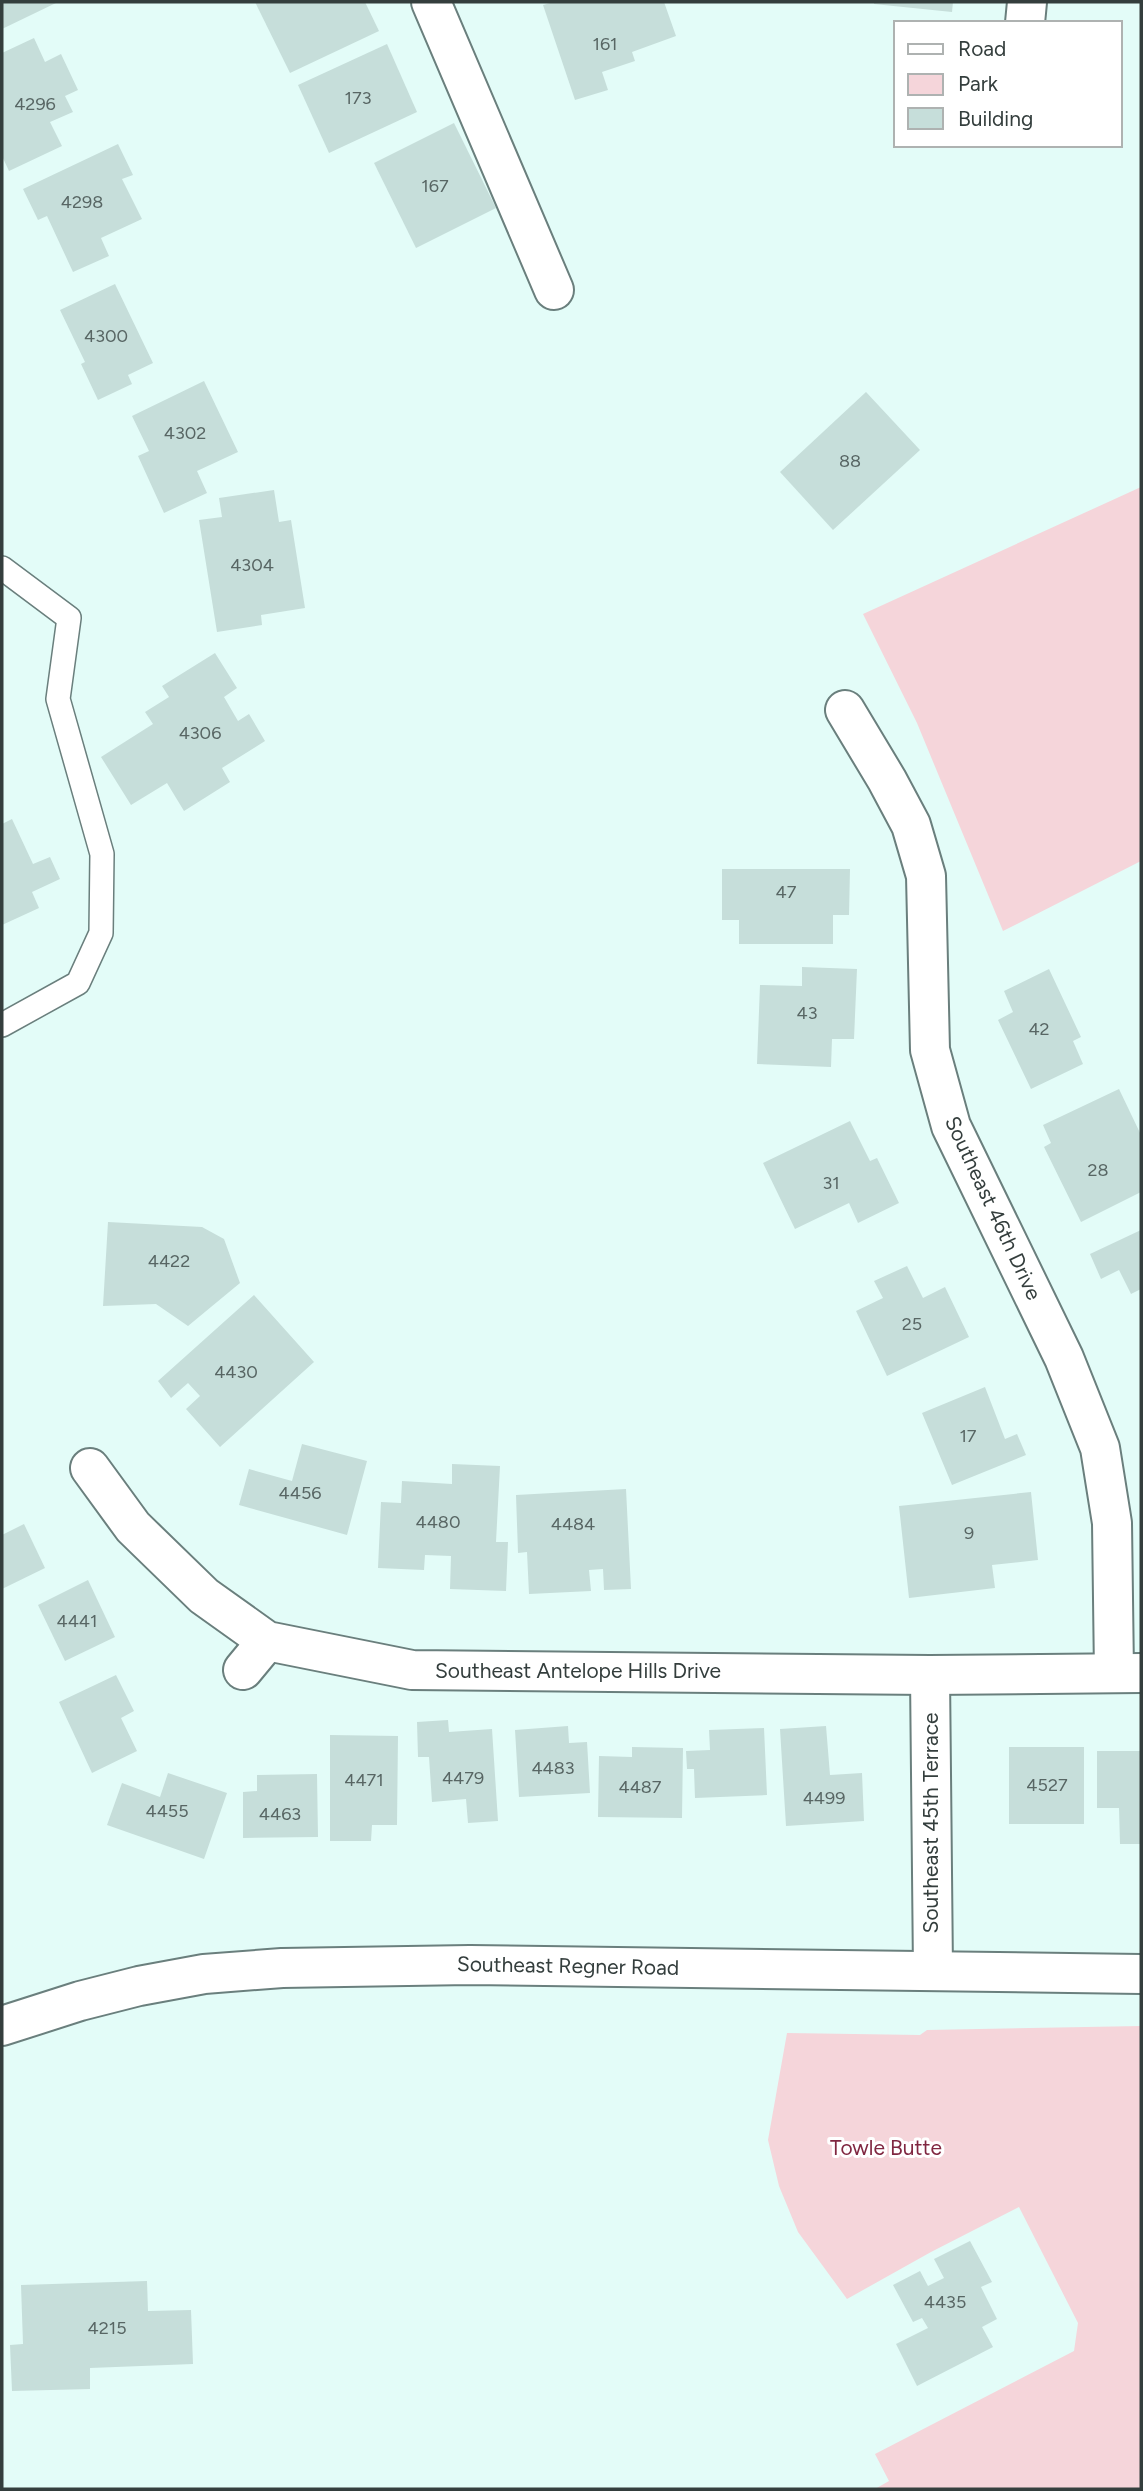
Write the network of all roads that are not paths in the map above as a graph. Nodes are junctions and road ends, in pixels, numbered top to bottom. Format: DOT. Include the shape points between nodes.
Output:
graph roads {
  1 [pos="431,2"];
  2 [pos="1027,2"];
  3 [pos="1025,21"];
  4 [pos="554,290"];
  5 [pos="2,568"];
  6 [pos="845,710"];
  7 [pos="2,1025"];
  8 [pos="90,1468"];
  9 [pos="1128,1673"];
  10 [pos="930,1675"];
  11 [pos="933,1971"];
  12 [pos="1141,1974"];
  13 [pos="2,2026"];
  1 -- 4 [label="street"];
  2 -- 3 [label="street"];
  5 -- 7 [label="lane" via="69,618 58,699 102,854 101,933 78,983"];
  6 -- 9 [label="street, Southeast 46th Drive" via="911,825 926,876 930,1050 951,1126 1064,1359 1100,1448"];
  8 -- 10 [label="street, Southeast Antelope Hills Drive" via="133,1527 204,1596 255,1655 412,1670"];
  9 -- 10 [label="street, Southeast Antelope Hills Drive"];
  10 -- 11 [label="street, Southeast 45th Terrace"];
  11 -- 12 [label="street, Southeast Regner Road"];
  11 -- 13 [label="street, Southeast Regner Road" via="470,1965 282,1968 204,1974 139,1986"];
}
